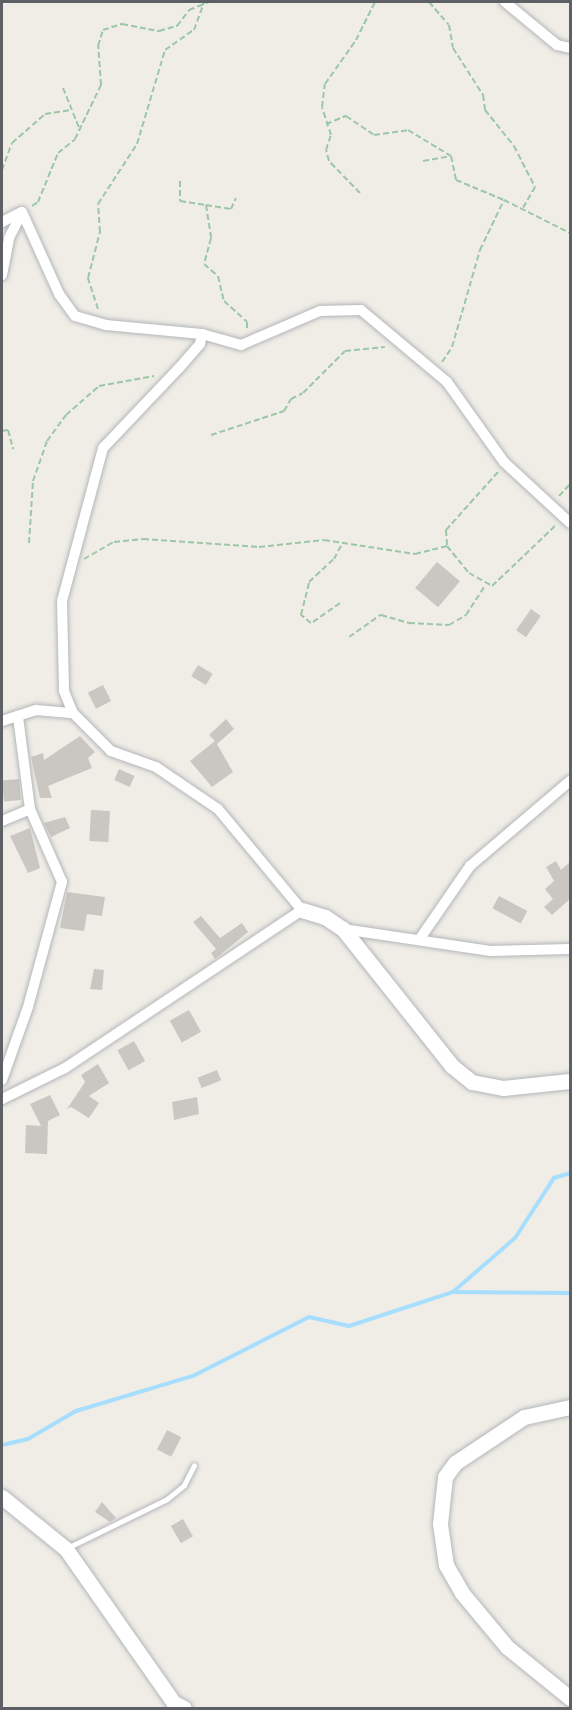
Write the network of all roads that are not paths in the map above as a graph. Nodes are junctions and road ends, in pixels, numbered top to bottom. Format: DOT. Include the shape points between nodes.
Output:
graph roads {
  1 [pos="506,2"];
  2 [pos="570,48"];
  3 [pos="22,212"];
  4 [pos="2,222"];
  5 [pos="2,275"];
  6 [pos="202,334"];
  7 [pos="567,520"];
  8 [pos="73,713"];
  9 [pos="18,716"];
  10 [pos="2,721"];
  11 [pos="570,781"];
  12 [pos="30,809"];
  13 [pos="2,821"];
  14 [pos="302,910"];
  15 [pos="342,929"];
  16 [pos="419,940"];
  17 [pos="570,949"];
  18 [pos="2,1080"];
  19 [pos="570,1081"];
  20 [pos="2,1099"];
  21 [pos="570,1407"];
  22 [pos="194,1465"];
  23 [pos="2,1497"];
  24 [pos="66,1549"];
  25 [pos="570,1698"];
  26 [pos="184,1708"];
  1 -- 2 [label="street" via="557,45"];
  3 -- 4 [label="street"];
  3 -- 5 [label="street" via="9,238"];
  3 -- 6 [label="street" via="66,306 75,316 106,325 194,330"];
  6 -- 7 [label="street" via="241,345 320,311 362,310 436,371 504,462"];
  6 -- 8 [label="street" via="200,344 103,448 62,601 64,691"];
  8 -- 9 [label="street" via="36,710"];
  8 -- 14 [label="street" via="111,751 156,767 218,809"];
  9 -- 10 [label="street"];
  9 -- 12 [label="street"];
  11 -- 16 [label="street" via="470,866"];
  12 -- 13 [label="street"];
  12 -- 18 [label="street" via="62,882 28,1008"];
  14 -- 15 [label="street" via="325,917"];
  14 -- 20 [label="street" via="64,1068"];
  15 -- 16 [label="street"];
  15 -- 19 [label="street" via="452,1066 472,1082 503,1088"];
  16 -- 17 [label="street" via="490,951"];
  21 -- 25 [label="street" via="524,1417 455,1463 445,1477 440,1524 446,1565 462,1593 507,1647"];
  22 -- 24 [label="lane" via="184,1485 167,1499"];
  23 -- 24 [label="street"];
  24 -- 26 [label="street" via="174,1703"];
}
